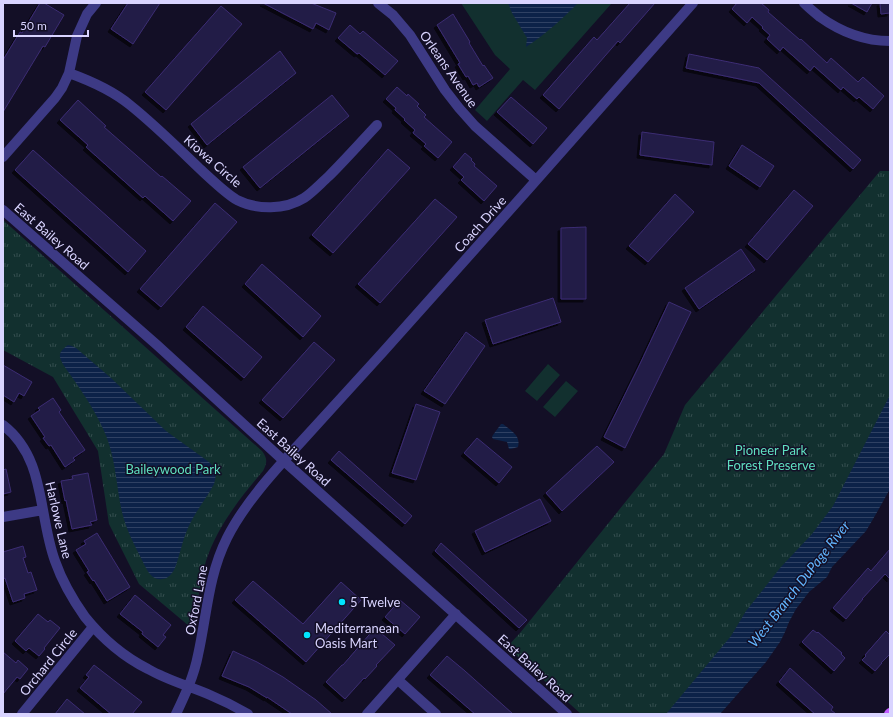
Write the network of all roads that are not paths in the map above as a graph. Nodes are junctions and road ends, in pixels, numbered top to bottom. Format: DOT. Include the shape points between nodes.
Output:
graph roads {
  1 [pos="96,3"];
  2 [pos="378,3"];
  3 [pos="693,3"];
  4 [pos="804,3"];
  5 [pos="890,41"];
  6 [pos="69,72"];
  7 [pos="377,125"];
  8 [pos="3,157"];
  9 [pos="536,180"];
  10 [pos="3,210"];
  11 [pos="3,425"];
  12 [pos="284,461"];
  13 [pos="43,510"];
  14 [pos="3,517"];
  15 [pos="456,614"];
  16 [pos="93,626"];
  17 [pos="398,680"];
  18 [pos="188,686"];
  19 [pos="22,714"];
  20 [pos="176,714"];
  21 [pos="248,714"];
  22 [pos="367,714"];
  23 [pos="436,714"];
  24 [pos="567,714"];
  1 -- 6 [label="street" via="87,14 77,36"];
  2 -- 9 [label="street, Orleans Avenue" via="393,15 410,35 445,90 475,126"];
  3 -- 9 [label="street, Coach Drive"];
  4 -- 5 [label="street" via="820,17 844,31 879,41"];
  6 -- 7 [label="street, Kiowa Circle" via="117,95 236,199 268,208 284,206 304,198 334,171"];
  6 -- 8 [label="street" via="55,98"];
  9 -- 12 [label="street, Coach Drive"];
  10 -- 12 [label="street, East Bailey Road"];
  11 -- 13 [label="street, Harlowe Lane" via="15,437 34,468"];
  12 -- 15 [label="street, East Bailey Road"];
  12 -- 18 [label="street, Oxford Lane" via="253,498 221,551 209,588 198,659"];
  13 -- 14 [label="street"];
  13 -- 16 [label="street, Harlowe Lane" via="54,561 76,604"];
  15 -- 17 [label="street"];
  15 -- 24 [label="street, East Bailey Road"];
  16 -- 18 [label="street, Harlowe Lane" via="113,646 135,662"];
  16 -- 19 [label="street, Orchard Circle"];
  17 -- 22 [label="street"];
  17 -- 23 [label="street"];
  18 -- 20 [label="street, Oxford Lane"];
  18 -- 21 [label="street, Harlowe Lane"];
}
